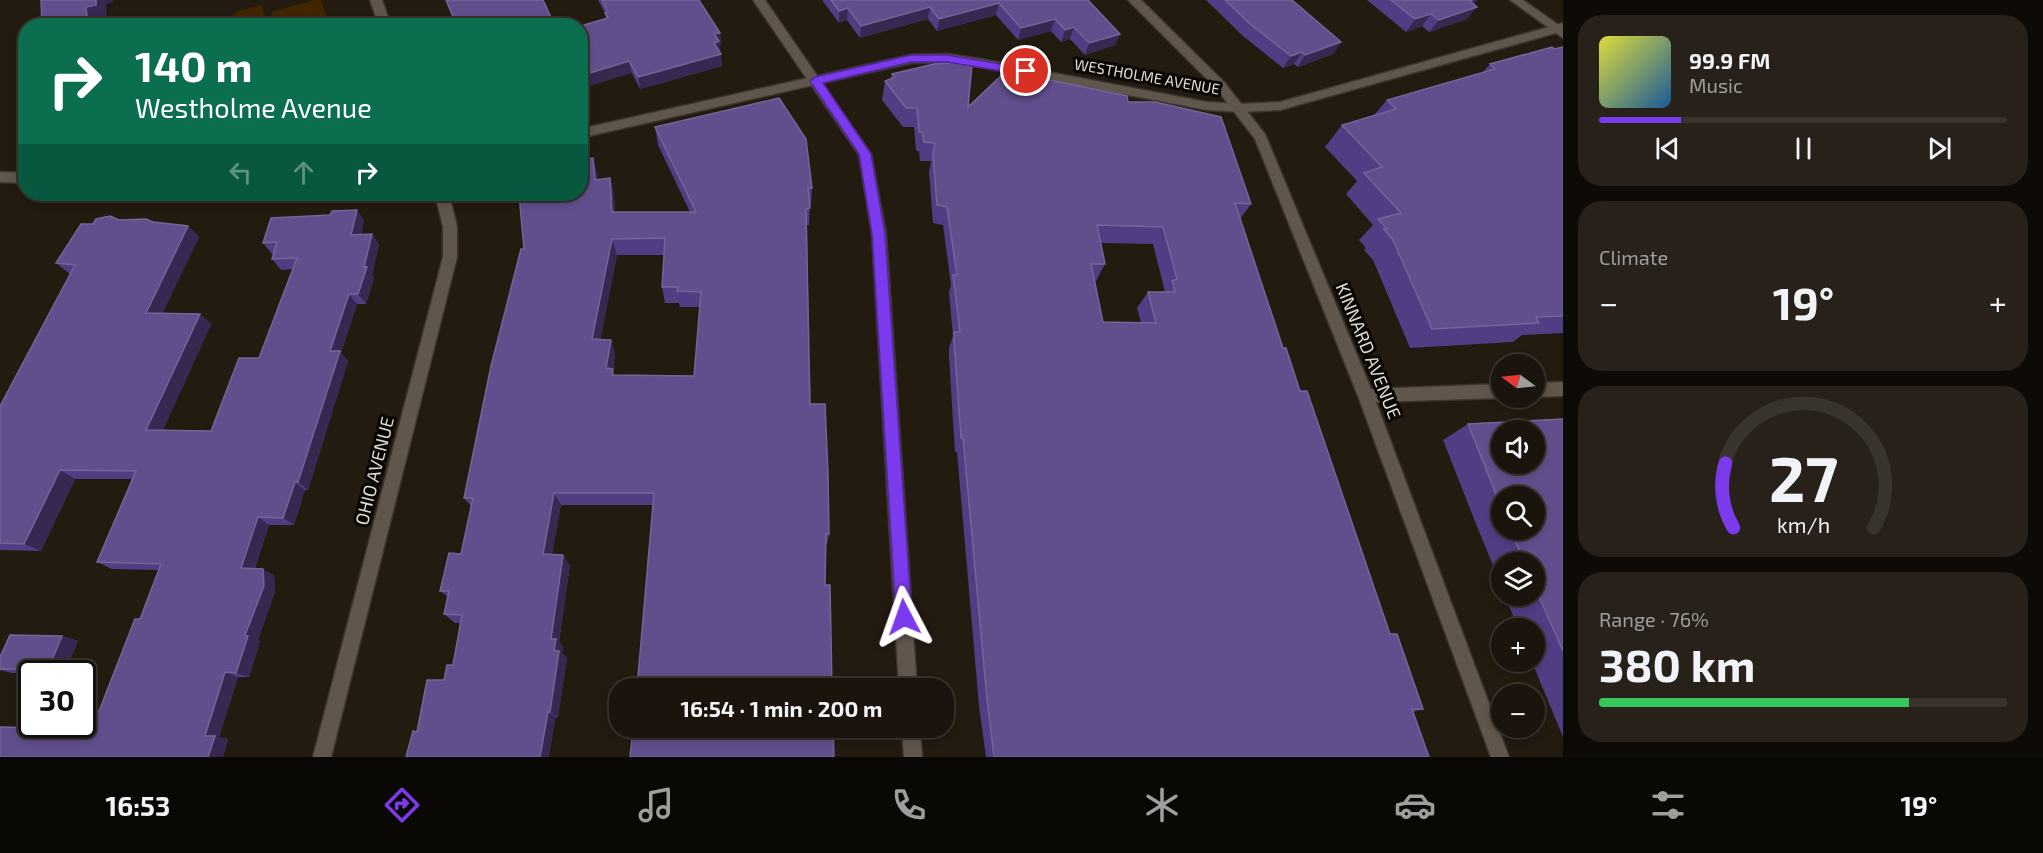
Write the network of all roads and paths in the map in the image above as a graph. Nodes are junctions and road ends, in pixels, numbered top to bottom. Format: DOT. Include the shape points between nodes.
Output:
graph roads {
  1 [pos="376,0"];
  2 [pos="759,0"];
  3 [pos="1134,0"];
  4 [pos="1516,0"];
  5 [pos="382,18"];
  6 [pos="1561,30"];
  7 [pos="815,81"];
  8 [pos="1240,108"];
  9 [pos="588,132"];
  10 [pos="0,177"];
  11 [pos="18,178"];
  12 [pos="444,201"];
  13 [pos="1563,389"];
  14 [pos="1545,390"];
  15 [pos="1491,391"];
  16 [pos="1366,396"];
  17 [pos="907,678"];
  18 [pos="912,738"];
  19 [pos="322,757"];
  20 [pos="913,757"];
  21 [pos="1500,757"];
  1 -- 5 [label="street"];
  2 -- 7 [label="street"];
  3 -- 8 [label="street, KINNARD AVENUE"];
  4 -- 6 [label="street"];
  6 -- 8 [label="street, WESTHOLME AVENUE" via="1280,106"];
  7 -- 8 [label="street, WESTHOLME AVENUE" via="911,59 947,58 1207,106"];
  7 -- 9 [label="street, WESTHOLME AVENUE"];
  7 -- 17 [label="street" via="865,154 879,234"];
  8 -- 16 [label="street, KINNARD AVENUE" via="1261,137"];
  10 -- 11 [label="street"];
  12 -- 19 [label="street, OHIO AVENUE" via="450,226 450,258"];
  13 -- 14 [label="street"];
  15 -- 16 [label="street"];
  16 -- 21 [label="street, KINNARD AVENUE"];
  18 -- 20 [label="street"];
}
